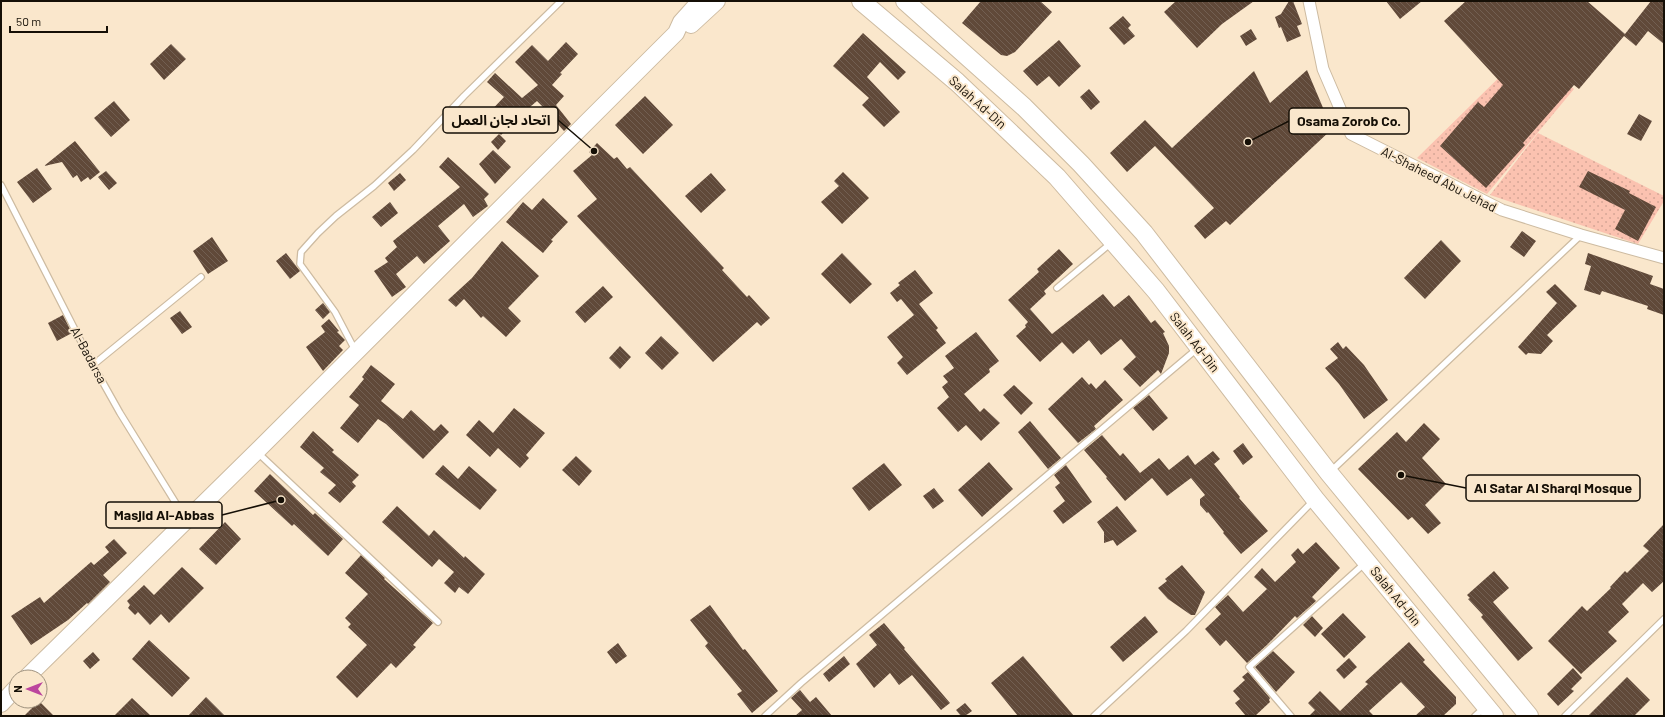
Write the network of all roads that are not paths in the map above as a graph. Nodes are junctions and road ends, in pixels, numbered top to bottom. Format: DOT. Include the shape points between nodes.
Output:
graph roads {
  1 [pos="560,1"];
  2 [pos="700,1"];
  3 [pos="717,1"];
  4 [pos="861,1"];
  5 [pos="905,1"];
  6 [pos="1310,1"];
  7 [pos="676,33"];
  8 [pos="1081,164"];
  9 [pos="1057,177"];
  10 [pos="1,185"];
  11 [pos="1144,233"];
  12 [pos="1581,235"];
  13 [pos="1115,243"];
  14 [pos="1664,258"];
  15 [pos="201,277"];
  16 [pos="1057,288"];
  17 [pos="1200,347"];
  18 [pos="356,352"];
  19 [pos="93,364"];
  20 [pos="256,452"];
  21 [pos="1329,473"];
  22 [pos="1315,499"];
  23 [pos="186,520"];
  24 [pos="1367,562"];
  25 [pos="1664,619"];
  26 [pos="438,622"];
  27 [pos="35,669"];
  28 [pos="8,697"];
  29 [pos="1,704"];
  30 [pos="1485,713"];
  31 [pos="766,716"];
  32 [pos="1094,716"];
  33 [pos="1291,716"];
  34 [pos="1529,716"];
  35 [pos="1565,716"];
  1 -- 18 [label="lane" via="413,150 336,216 302,252 300,264 335,312"];
  2 -- 7 [label="main road" via="681,22"];
  3 -- 7 [label="main road" via="689,27"];
  4 -- 9 [label="highway, Salah Ad-Din" via="957,82"];
  5 -- 8 [label="highway, Salah Ad-Din" via="1024,106"];
  6 -- 12 [label="street, Al-Shaheed Abu Jehad" via="1323,69 1351,134 1502,210"];
  7 -- 18 [label="main road"];
  8 -- 9 [label="highway" via="1075,177 1067,180"];
  8 -- 11 [label="highway, Salah Ad-Din"];
  9 -- 13 [label="highway, Salah Ad-Din"];
  10 -- 19 [label="lane, Al-Badarsa"];
  11 -- 13 [label="highway" via="1123,228"];
  11 -- 21 [label="highway, Salah Ad-Din"];
  12 -- 14 [label="street, Al-Shaheed Abu Jehad"];
  12 -- 21 [label="lane"];
  13 -- 16 [label="lane"];
  13 -- 17 [label="highway, Salah Ad-Din"];
  15 -- 19 [label="lane"];
  17 -- 22 [label="highway, Salah Ad-Din"];
  17 -- 31 [label="lane" via="838,652"];
  18 -- 20 [label="main road"];
  19 -- 23 [label="lane, Al-Badarsa"];
  20 -- 23 [label="main road"];
  20 -- 26 [label="lane"];
  21 -- 34 [label="highway, Salah Ad-Din"];
  22 -- 24 [label="highway, Salah Ad-Din"];
  22 -- 32 [label="lane" via="1186,631"];
  23 -- 27 [label="main road"];
  24 -- 30 [label="highway, Salah Ad-Din"];
  24 -- 33 [label="lane" via="1249,668"];
  25 -- 35 [label="lane"];
  28 -- 29 [label="main road"];
}
